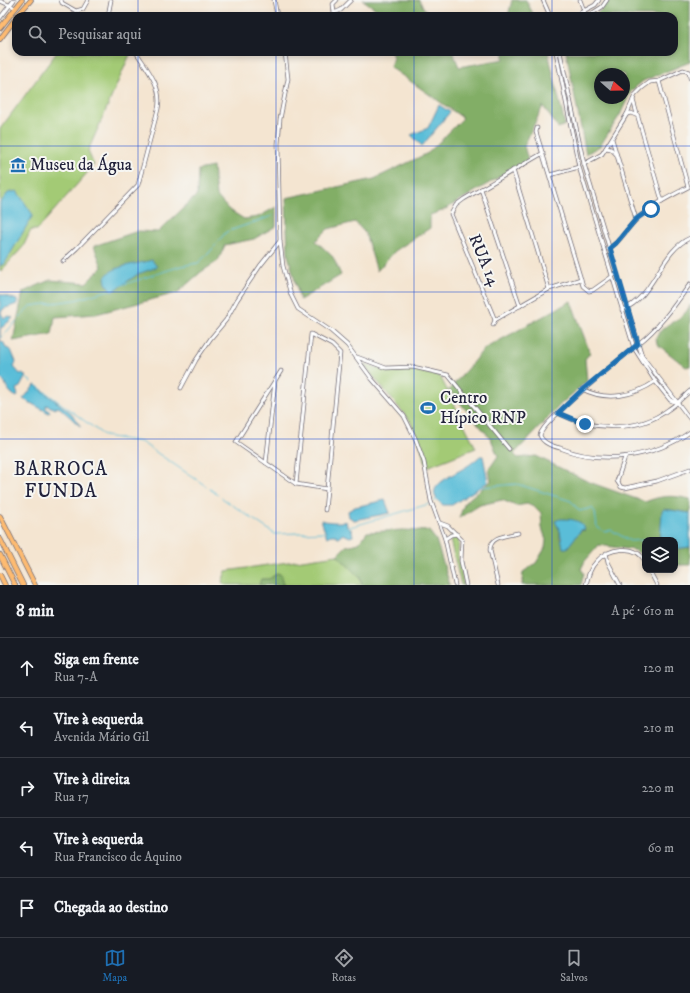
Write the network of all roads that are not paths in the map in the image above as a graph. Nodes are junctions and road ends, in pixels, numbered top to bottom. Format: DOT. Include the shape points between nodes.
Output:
graph roads {
  1 [pos="14,0"];
  2 [pos="22,0"];
  3 [pos="31,0"];
  4 [pos="61,0"];
  5 [pos="88,0"];
  6 [pos="111,0"];
  7 [pos="274,0"];
  8 [pos="337,0"];
  9 [pos="351,0"];
  10 [pos="543,0"];
  11 [pos="580,0"];
  12 [pos="599,0"];
  13 [pos="608,0"];
  14 [pos="0,1"];
  15 [pos="10,4"];
  16 [pos="16,8"];
  17 [pos="13,12"];
  18 [pos="21,12"];
  19 [pos="109,12"];
  20 [pos="276,12"];
  21 [pos="334,12"];
  22 [pos="338,12"];
  23 [pos="548,12"];
  24 [pos="584,12"];
  25 [pos="594,12"];
  26 [pos="12,13"];
  27 [pos="0,18"];
  28 [pos="12,23"];
  29 [pos="0,28"];
  30 [pos="0,39"];
  31 [pos="139,56"];
  32 [pos="285,56"];
  33 [pos="559,56"];
  34 [pos="690,78"];
  35 [pos="659,81"];
  36 [pos="564,84"];
  37 [pos="633,100"];
  38 [pos="627,114"];
  39 [pos="639,117"];
  40 [pos="574,124"];
  41 [pos="570,125"];
  42 [pos="537,128"];
  43 [pos="612,139"];
  44 [pos="605,149"];
  45 [pos="543,153"];
  46 [pos="618,157"];
  47 [pos="584,164"];
  48 [pos="579,168"];
  49 [pos="513,170"];
  50 [pos="550,175"];
  51 [pos="689,187"];
  52 [pos="481,189"];
  53 [pos="662,201"];
  54 [pos="596,206"];
  55 [pos="590,208"];
  56 [pos="636,219"];
  57 [pos="690,238"];
  58 [pos="280,241"];
  59 [pos="610,248"];
  60 [pos="605,250"];
  61 [pos="62,261"];
  62 [pos="617,273"];
  63 [pos="611,276"];
  64 [pos="581,279"];
  65 [pos="690,284"];
  66 [pos="549,289"];
  67 [pos="520,306"];
  68 [pos="628,308"];
  69 [pos="622,310"];
  70 [pos="495,320"];
  71 [pos="493,325"];
  72 [pos="638,344"];
  73 [pos="634,348"];
  74 [pos="357,357"];
  75 [pos="650,370"];
  76 [pos="281,371"];
  77 [pos="659,378"];
  78 [pos="276,379"];
  79 [pos="655,382"];
  80 [pos="181,388"];
  81 [pos="582,390"];
  82 [pos="690,391"];
  83 [pos="677,403"];
  84 [pos="558,413"];
  85 [pos="690,419"];
  86 [pos="690,432"];
  87 [pos="509,449"];
  88 [pos="625,457"];
  89 [pos="266,463"];
  90 [pos="690,469"];
  91 [pos="296,484"];
  92 [pos="326,489"];
  93 [pos="325,510"];
  94 [pos="0,516"];
  95 [pos="440,523"];
  96 [pos="518,533"];
  97 [pos="458,535"];
  98 [pos="0,538"];
  99 [pos="445,539"];
  100 [pos="606,553"];
  101 [pos="0,555"];
  102 [pos="642,556"];
  103 [pos="651,573"];
  104 [pos="0,575"];
  105 [pos="5,585"];
  106 [pos="15,585"];
  107 [pos="23,585"];
  108 [pos="35,585"];
  109 [pos="456,585"];
  110 [pos="466,585"];
  111 [pos="498,585"];
  112 [pos="586,585"];
  113 [pos="620,585"];
  114 [pos="657,585"];
  1 -- 15 [label="street"];
  2 -- 16 [label="main road"];
  3 -- 18 [label="main road"];
  4 -- 5 [label="street" via="76,11 83,9"];
  6 -- 19 [label="street"];
  7 -- 20 [label="street"];
  8 -- 21 [label="street" via="333,4"];
  9 -- 22 [label="street"];
  10 -- 23 [label="street"];
  11 -- 24 [label="street"];
  12 -- 24 [label="street" via="595,6"];
  13 -- 25 [label="street"];
  14 -- 15 [label="street"];
  15 -- 16 [label="street"];
  15 -- 27 [label="street"];
  16 -- 17 [label="main road"];
  26 -- 29 [label="main road"];
  28 -- 30 [label="main road"];
  31 -- 61 [label="street" via="152,76 159,97 140,182 83,243"];
  32 -- 58 [label="street" via="288,79 278,144"];
  33 -- 36 [label="street"];
  34 -- 35 [label="street" via="688,72 683,70"];
  35 -- 37 [label="street" via="650,82"];
  35 -- 51 [label="street"];
  36 -- 40 [label="street"];
  36 -- 41 [label="street"];
  37 -- 38 [label="street"];
  37 -- 39 [label="street"];
  38 -- 39 [label="street" via="634,113"];
  38 -- 43 [label="street"];
  39 -- 53 [label="street"];
  40 -- 41 [label="street"];
  40 -- 47 [label="street"];
  41 -- 48 [label="street"];
  42 -- 45 [label="street"];
  43 -- 44 [label="street"];
  43 -- 46 [label="street"];
  44 -- 46 [label="street" via="612,149"];
  44 -- 47 [label="street" via="600,156"];
  45 -- 49 [label="street"];
  45 -- 50 [label="street"];
  46 -- 56 [label="street"];
  47 -- 48 [label="street"];
  47 -- 54 [label="street"];
  48 -- 50 [label="street"];
  48 -- 55 [label="street"];
  49 -- 52 [label="street"];
  49 -- 66 [label="street"];
  50 -- 64 [label="street"];
  51 -- 53 [label="street"];
  52 -- 67 [label="street"];
  52 -- 70 [label="street, RUA 14" via="464,199 451,214"];
  53 -- 56 [label="street"];
  54 -- 55 [label="street"];
  54 -- 59 [label="street"];
  55 -- 60 [label="street"];
  56 -- 59 [label="street"];
  57 -- 68 [label="street" via="675,250 646,291"];
  58 -- 74 [label="street" via="283,266 298,310 331,331"];
  58 -- 80 [label="street" via="196,360"];
  59 -- 60 [label="street"];
  59 -- 62 [label="street"];
  60 -- 63 [label="street"];
  62 -- 63 [label="street"];
  62 -- 68 [label="street"];
  63 -- 64 [label="street" via="588,291"];
  63 -- 69 [label="street"];
  64 -- 66 [label="street"];
  65 -- 72 [label="street" via="675,306"];
  66 -- 67 [label="street"];
  67 -- 70 [label="street"];
  68 -- 69 [label="street"];
  68 -- 72 [label="street"];
  69 -- 73 [label="street"];
  70 -- 71 [label="street"];
  72 -- 73 [label="street"];
  72 -- 75 [label="street"];
  73 -- 75 [label="street"];
  73 -- 81 [label="street"];
  74 -- 87 [label="street" via="386,368 413,367 448,375"];
  74 -- 95 [label="street" via="404,416 421,455 431,501"];
  75 -- 77 [label="street"];
  75 -- 79 [label="street"];
  76 -- 78 [label="street"];
  77 -- 79 [label="street"];
  77 -- 83 [label="street"];
  78 -- 89 [label="street"];
  78 -- 89 [label="street" via="236,442"];
  79 -- 81 [label="street" via="621,396 599,396"];
  79 -- 83 [label="street" via="670,400"];
  81 -- 84 [label="street"];
  82 -- 83 [label="street"];
  83 -- 84 [label="street" via="653,419 619,427 585,424"];
  83 -- 85 [label="street"];
  84 -- 88 [label="street" via="541,432 540,435 545,442 572,453 598,457"];
  86 -- 88 [label="street" via="661,448"];
  88 -- 90 [label="street" via="617,481 625,488 657,481"];
  89 -- 91 [label="street"];
  91 -- 92 [label="street"];
  91 -- 92 [label="street" via="311,334 332,345 340,353"];
  92 -- 93 [label="street"];
  94 -- 108 [label="main road"];
  95 -- 97 [label="street"];
  95 -- 99 [label="street"];
  96 -- 111 [label="street" via="496,538 490,544"];
  97 -- 99 [label="street" via="452,534"];
  97 -- 110 [label="street" via="463,543 461,561"];
  98 -- 107 [label="highway"];
  99 -- 109 [label="street"];
  100 -- 102 [label="street" via="626,549"];
  100 -- 112 [label="street" via="592,566"];
  100 -- 113 [label="street"];
  101 -- 106 [label="highway"];
  103 -- 114 [label="street"];
  104 -- 105 [label="main road"];
}
